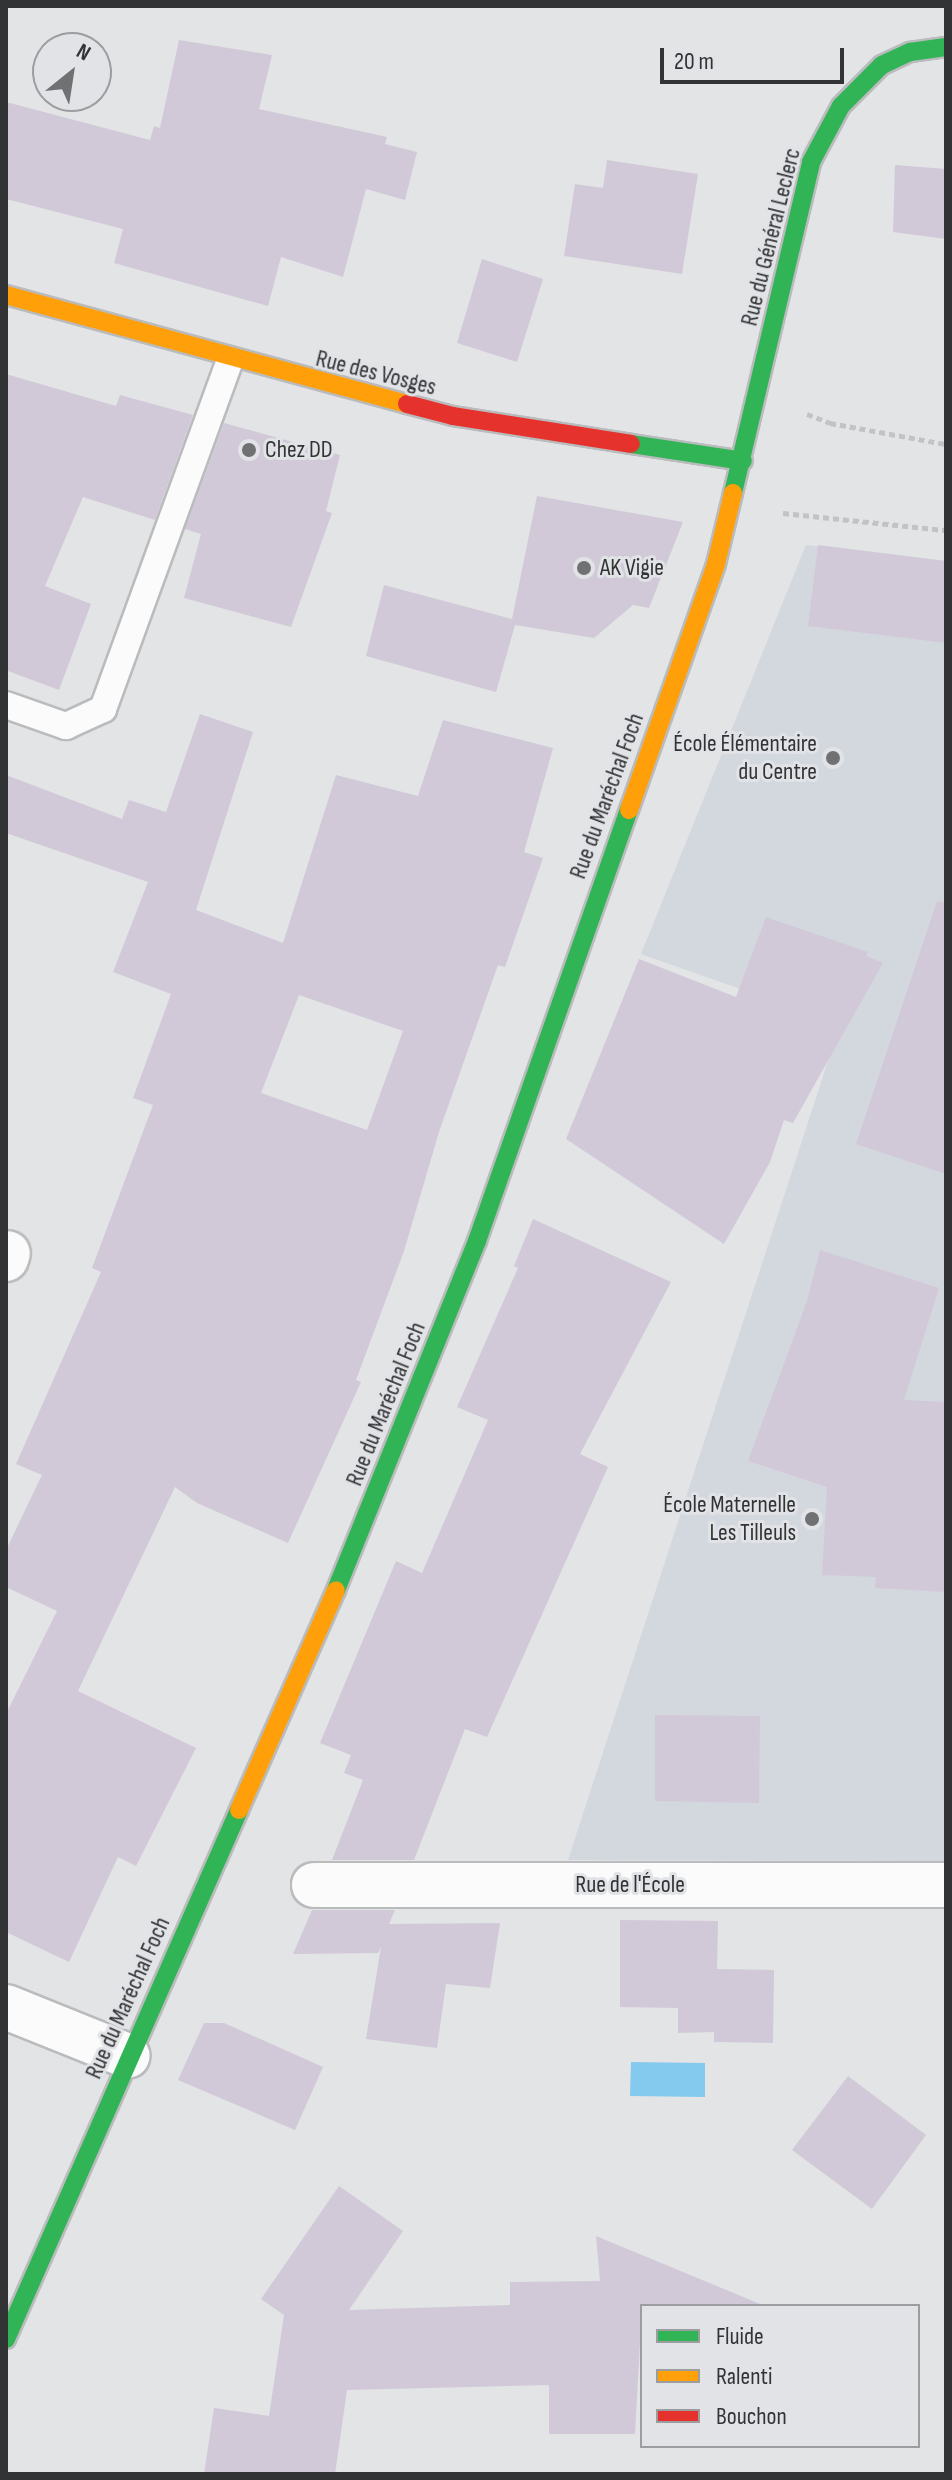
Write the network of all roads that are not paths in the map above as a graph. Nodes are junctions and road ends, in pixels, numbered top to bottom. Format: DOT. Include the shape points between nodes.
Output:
graph roads {
  1 [pos="946,47"];
  2 [pos="6,295"];
  3 [pos="230,360"];
  4 [pos="743,461"];
  5 [pos="6,705"];
  6 [pos="314,1885"];
  7 [pos="946,1885"];
  8 [pos="6,2007"];
  9 [pos="128,2056"];
  10 [pos="6,2339"];
  1 -- 4 [label="street, Rue du Général Leclerc" via="910,52 882,65 825,129 811,162"];
  2 -- 3 [label="street, Rue des Vosges"];
  3 -- 4 [label="street, Rue des Vosges" via="453,416"];
  3 -- 5 [label="lane" via="103,709 66,726"];
  4 -- 9 [label="street, Rue du Maréchal Foch" via="716,564 443,1327 350,1558"];
  6 -- 7 [label="street, Rue de l'École"];
  8 -- 9 [label="street"];
  9 -- 10 [label="street, Rue du Maréchal Foch"];
}
